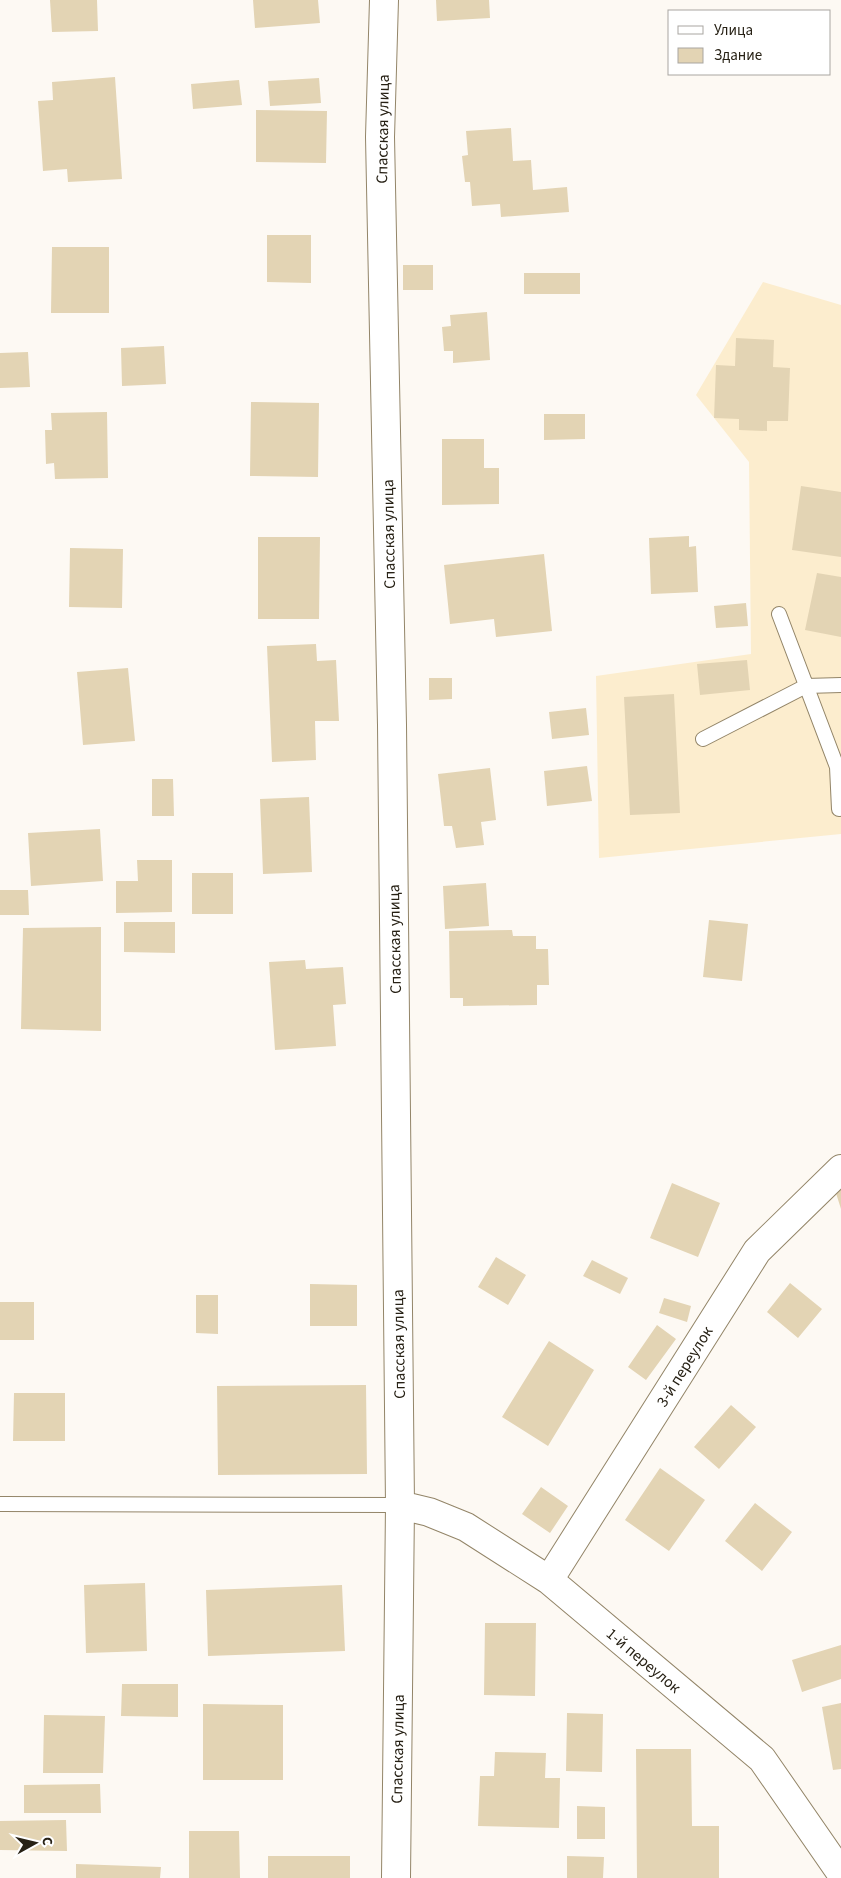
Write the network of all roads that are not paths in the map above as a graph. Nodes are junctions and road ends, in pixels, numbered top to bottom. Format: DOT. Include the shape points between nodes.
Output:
graph roads {
  1 [pos="384,0"];
  2 [pos="779,614"];
  3 [pos="841,685"];
  4 [pos="806,686"];
  5 [pos="703,738"];
  6 [pos="839,809"];
  7 [pos="841,1168"];
  8 [pos="0,1504"];
  9 [pos="400,1505"];
  10 [pos="549,1580"];
  11 [pos="841,1873"];
  12 [pos="396,1878"];
  1 -- 9 [label="street, Спасская улица" via="380,137 392,725"];
  2 -- 4 [label="lane"];
  3 -- 4 [label="lane"];
  4 -- 5 [label="lane"];
  4 -- 6 [label="lane" via="837,767"];
  7 -- 10 [label="street, 3-й переулок" via="757,1251"];
  8 -- 9 [label="lane"];
  9 -- 10 [label="street, 1-й переулок" via="429,1512 466,1527"];
  9 -- 12 [label="street, Спасская улица"];
  10 -- 11 [label="street, 1-й переулок" via="762,1760"];
}
